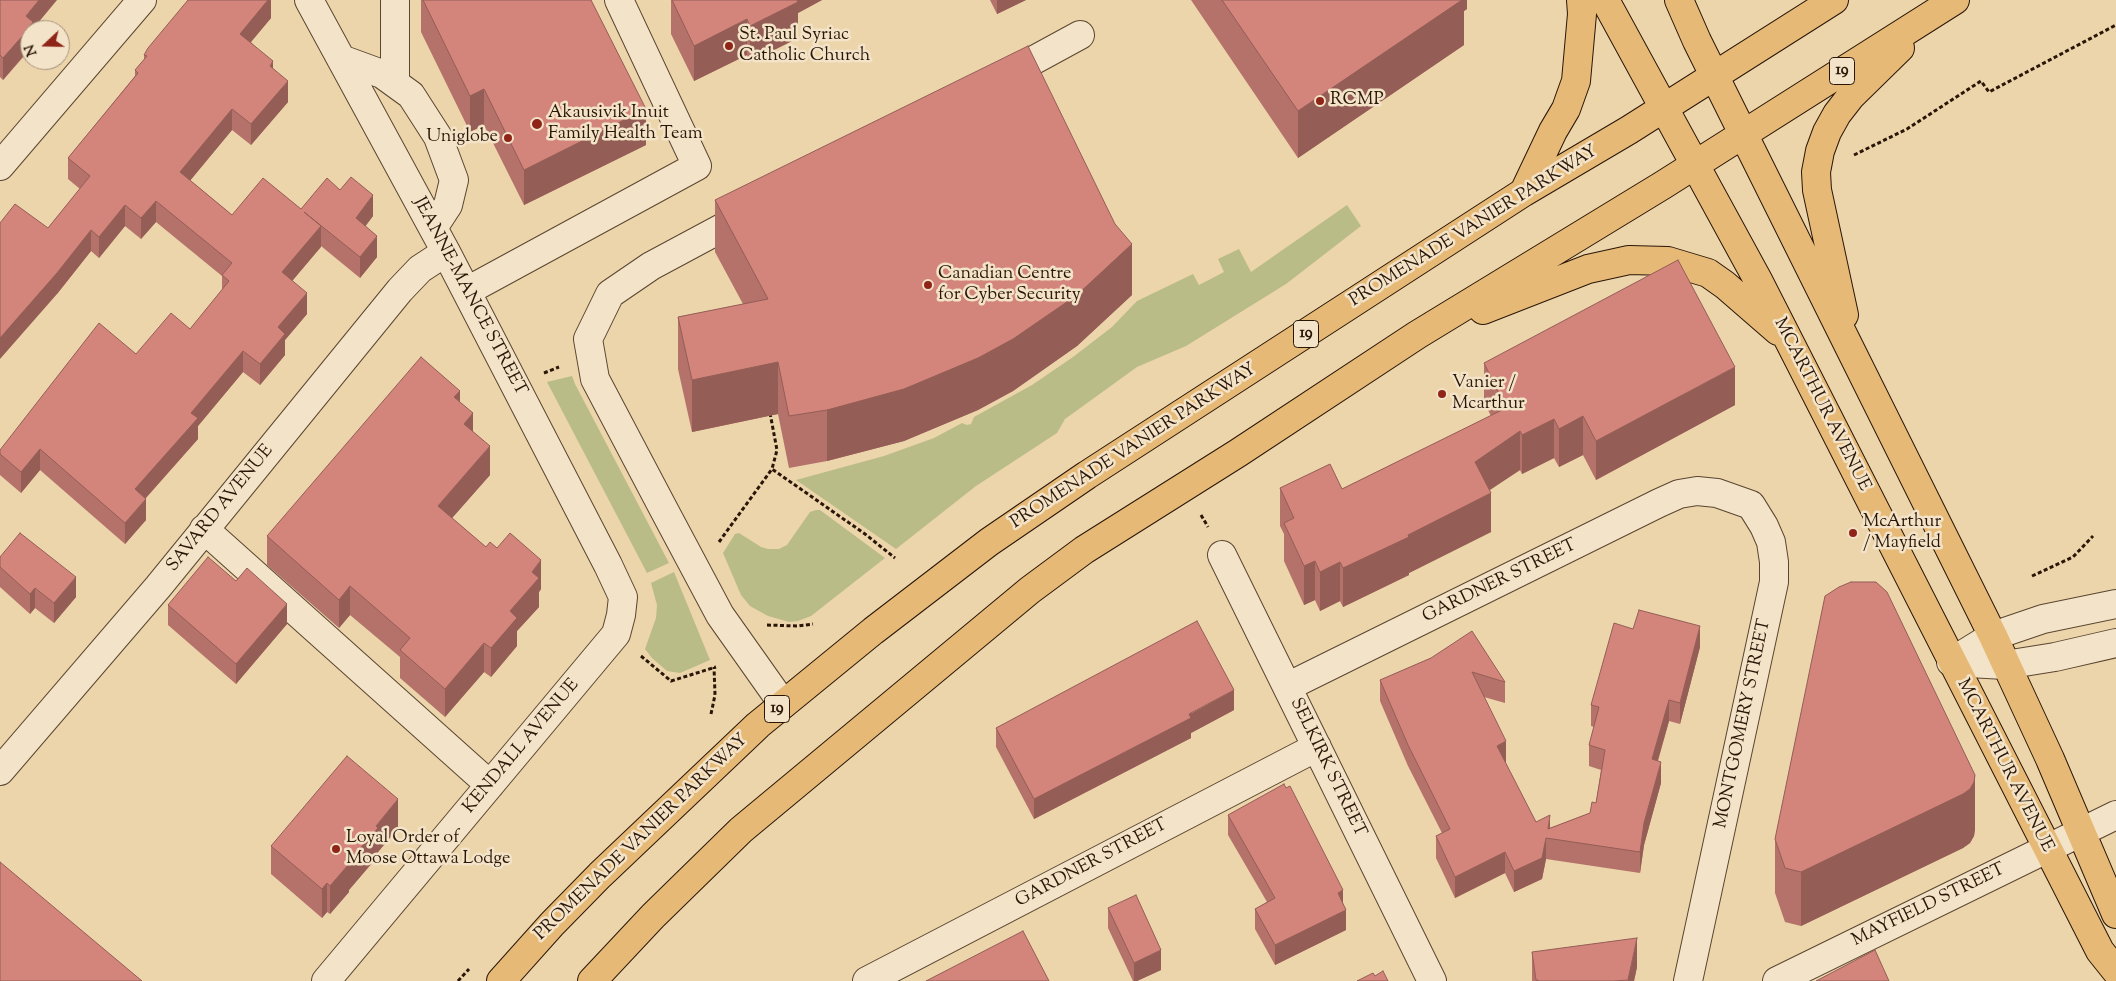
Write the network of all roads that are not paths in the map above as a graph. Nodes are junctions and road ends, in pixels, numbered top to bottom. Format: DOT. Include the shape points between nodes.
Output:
graph roads {
  1 [pos="142,0"];
  2 [pos="309,0"];
  3 [pos="395,0"];
  4 [pos="619,0"];
  5 [pos="1581,0"];
  6 [pos="1605,0"];
  7 [pos="1679,0"];
  8 [pos="1834,0"];
  9 [pos="1948,4"];
  10 [pos="1080,36"];
  11 [pos="341,59"];
  12 [pos="1035,60"];
  13 [pos="1714,76"];
  14 [pos="395,83"];
  15 [pos="1047,85"];
  16 [pos="983,88"];
  17 [pos="1665,107"];
  18 [pos="1743,132"];
  19 [pos="1695,163"];
  20 [pos="0,166"];
  21 [pos="1524,192"];
  22 [pos="766,204"];
  23 [pos="433,228"];
  24 [pos="446,252"];
  25 [pos="467,292"];
  26 [pos="1417,335"];
  27 [pos="1788,338"];
  28 [pos="1851,350"];
  29 [pos="1717,492"];
  30 [pos="204,529"];
  31 [pos="1222,555"];
  32 [pos="623,597"];
  33 [pos="2116,604"];
  34 [pos="1993,636"];
  35 [pos="2116,643"];
  36 [pos="1951,662"];
  37 [pos="2005,664"];
  38 [pos="1287,687"];
  39 [pos="783,704"];
  40 [pos="1317,747"];
  41 [pos="0,771"];
  42 [pos="490,785"];
  43 [pos="2116,815"];
  44 [pos="2081,831"];
  45 [pos="2047,849"];
  46 [pos="2116,914"];
  47 [pos="2116,971"];
  48 [pos="326,981"];
  49 [pos="501,981"];
  50 [pos="592,981"];
  51 [pos="867,981"];
  52 [pos="1432,981"];
  53 [pos="1688,981"];
  54 [pos="1777,981"];
  1 -- 20 [label="street"];
  2 -- 11 [label="street, JEANNE-MANCE STREET"];
  3 -- 14 [label="street"];
  4 -- 25 [label="street" via="697,166"];
  5 -- 21 [label="main road" via="1576,82"];
  6 -- 17 [label="main road, MCARTHUR AVENUE"];
  7 -- 13 [label="main road"];
  8 -- 13 [label="main road, PROMENADE VANIER PARKWAY / 19"];
  9 -- 18 [label="main road, 19"];
  9 -- 28 [label="main road" via="1850,96 1834,120 1820,151 1817,190"];
  10 -- 12 [label="street"];
  11 -- 14 [label="street" via="382,74"];
  11 -- 23 [label="street, JEANNE-MANCE STREET"];
  12 -- 15 [label="street"];
  12 -- 16 [label="street"];
  13 -- 17 [label="main road, PROMENADE VANIER PARKWAY / 19"];
  13 -- 18 [label="main road"];
  14 -- 23 [label="street" via="411,95 438,137 454,180 448,205"];
  17 -- 19 [label="main road, MCARTHUR AVENUE"];
  17 -- 21 [label="main road, PROMENADE VANIER PARKWAY / 19"];
  18 -- 19 [label="main road, 19"];
  18 -- 28 [label="main road"];
  19 -- 26 [label="main road, 19"];
  19 -- 27 [label="main road, MCARTHUR AVENUE"];
  21 -- 39 [label="main road, PROMENADE VANIER PARKWAY / 19" via="989,542"];
  22 -- 39 [label="street" via="651,266 610,294 588,339 595,379 720,615"];
  23 -- 24 [label="street, JEANNE-MANCE STREET"];
  24 -- 25 [label="street, JEANNE-MANCE STREET"];
  24 -- 30 [label="street, SAVARD AVENUE" via="420,269 400,290"];
  25 -- 32 [label="street, JEANNE-MANCE STREET"];
  26 -- 27 [label="main road" via="1588,269 1629,260 1646,260 1668,261 1708,273"];
  26 -- 50 [label="main road, 19" via="1084,550 1030,590 756,817 653,916"];
  27 -- 36 [label="main road, MCARTHUR AVENUE"];
  28 -- 34 [label="main road"];
  29 -- 38 [label="street, GARDNER STREET" via="1679,494 1659,503"];
  29 -- 53 [label="street, MONTGOMERY STREET" via="1751,505 1760,519 1771,542 1774,582"];
  30 -- 41 [label="street, SAVARD AVENUE"];
  30 -- 42 [label="street"];
  31 -- 38 [label="street, SELKIRK STREET"];
  32 -- 42 [label="street, KENDALL AVENUE" via="616,634"];
  33 -- 34 [label="street" via="2043,619"];
  34 -- 36 [label="street"];
  34 -- 37 [label="main road"];
  35 -- 37 [label="street"];
  36 -- 37 [label="street"];
  36 -- 45 [label="main road, MCARTHUR AVENUE"];
  37 -- 44 [label="main road"];
  38 -- 40 [label="street, SELKIRK STREET"];
  39 -- 49 [label="main road, PROMENADE VANIER PARKWAY / 19" via="647,828"];
  40 -- 51 [label="street, GARDNER STREET"];
  40 -- 52 [label="street, SELKIRK STREET"];
  42 -- 48 [label="street, KENDALL AVENUE"];
  43 -- 44 [label="street, MAYFIELD STREET"];
  44 -- 45 [label="street, MAYFIELD STREET"];
  44 -- 46 [label="main road"];
  45 -- 47 [label="main road, MCARTHUR AVENUE" via="2100,951"];
  45 -- 54 [label="street, MAYFIELD STREET"];
}
